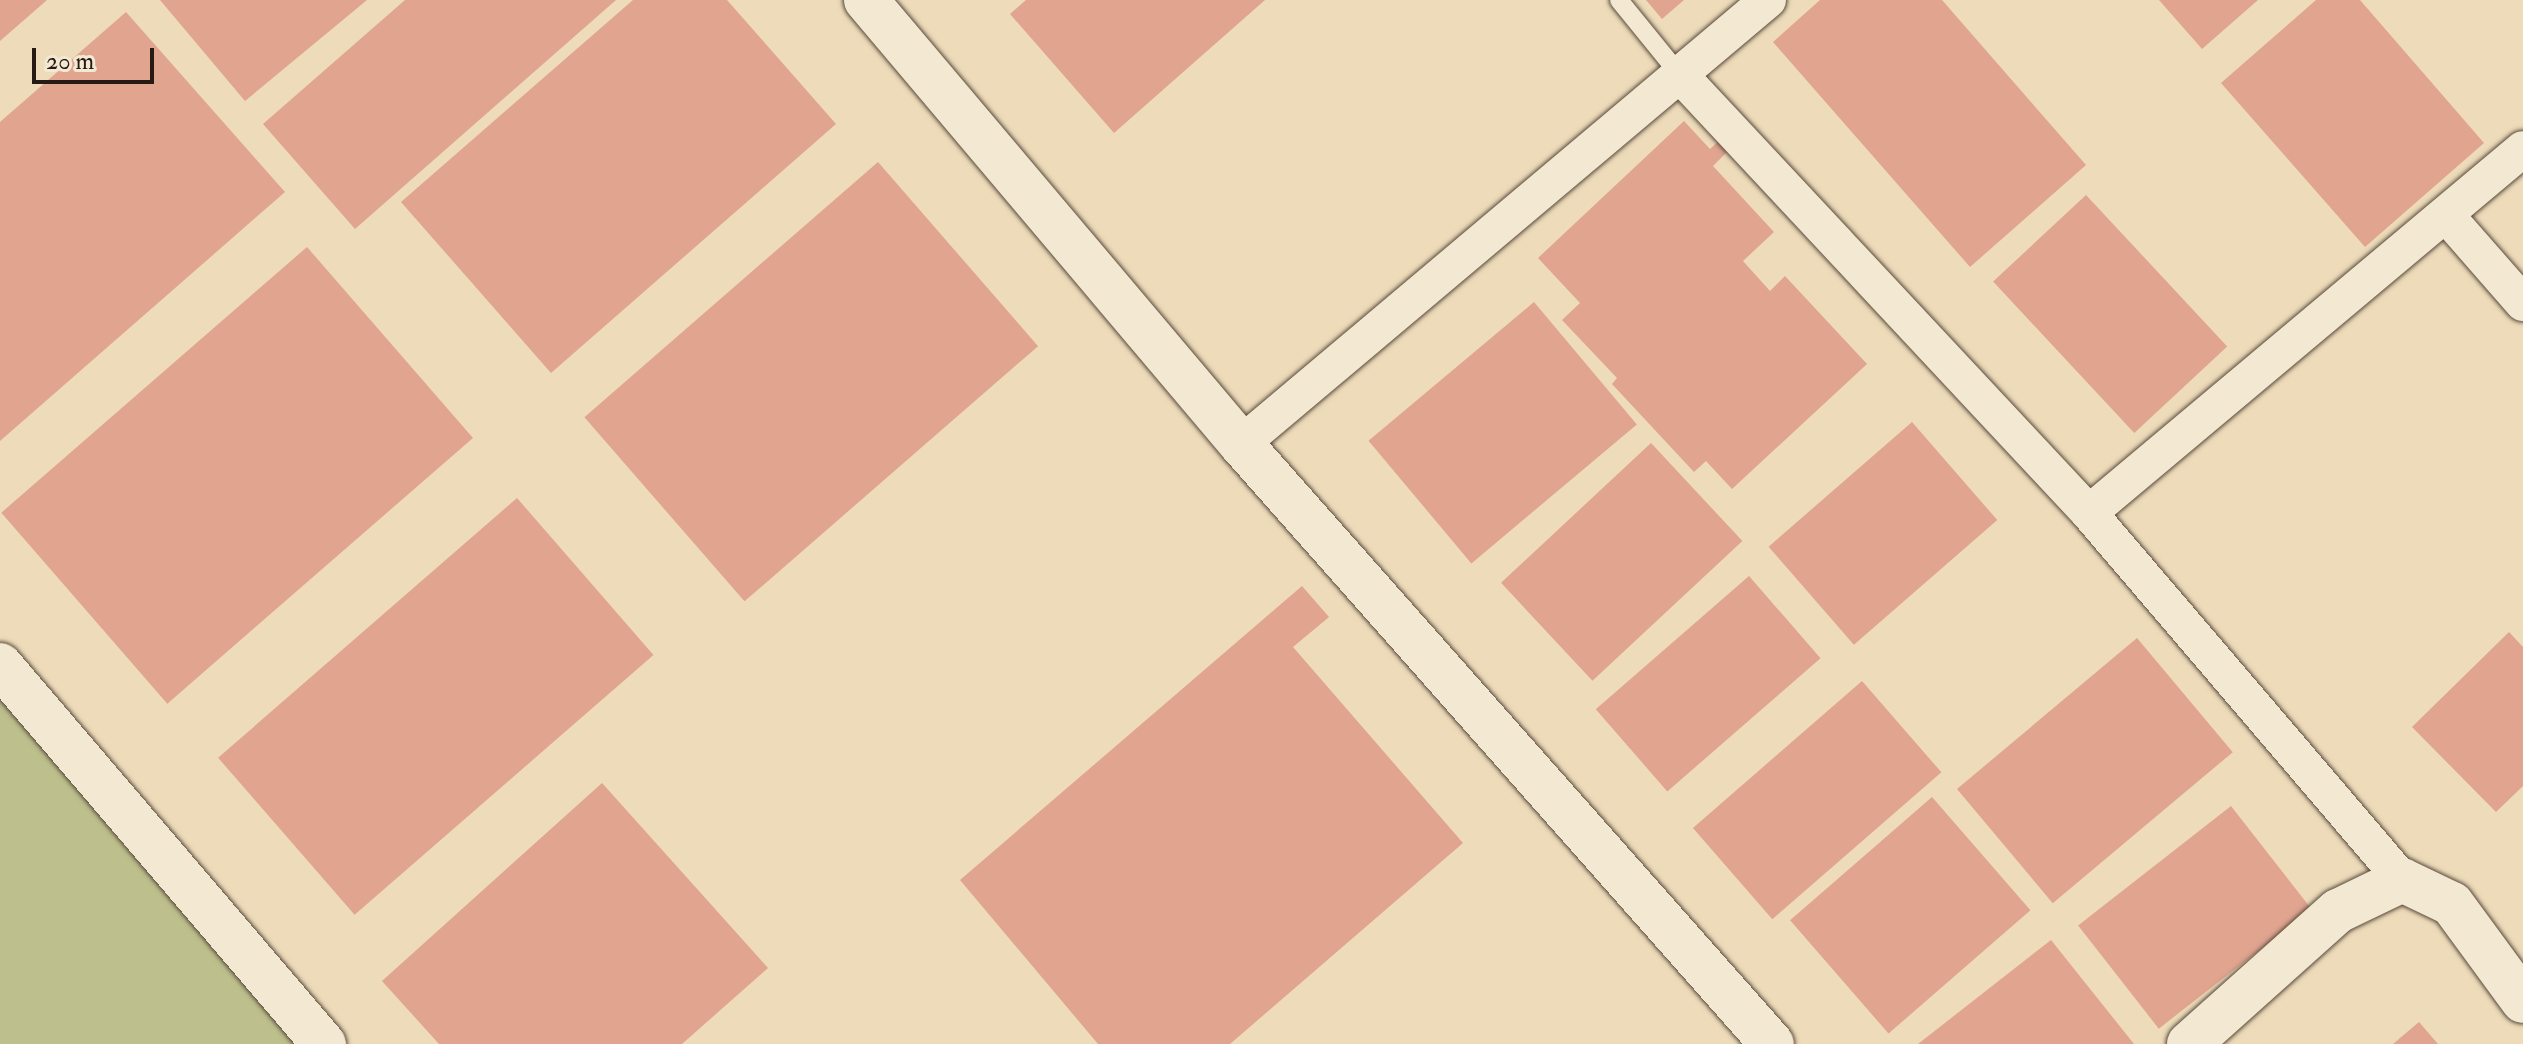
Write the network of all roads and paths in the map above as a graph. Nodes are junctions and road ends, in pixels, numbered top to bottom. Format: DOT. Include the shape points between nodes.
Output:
graph roads {
  1 [pos="866,0"];
  2 [pos="1619,0"];
  3 [pos="1768,0"];
  4 [pos="1680,75"];
  5 [pos="2523,149"];
  6 [pos="2446,215"];
  7 [pos="2523,303"];
  8 [pos="1241,444"];
  9 [pos="2089,513"];
  10 [pos="0,665"];
  11 [pos="2402,880"];
  12 [pos="2523,1001"];
  13 [pos="324,1044"];
  14 [pos="1772,1044"];
  15 [pos="2189,1044"];
  1 -- 8 [label="street"];
  2 -- 4 [label="lane"];
  3 -- 4 [label="street"];
  4 -- 8 [label="street"];
  4 -- 9 [label="street"];
  5 -- 6 [label="street"];
  6 -- 7 [label="street"];
  6 -- 9 [label="street"];
  8 -- 14 [label="street"];
  9 -- 11 [label="street"];
  10 -- 13 [label="street"];
  11 -- 12 [label="street" via="2452,904"];
  11 -- 15 [label="street" via="2338,911"];
}
